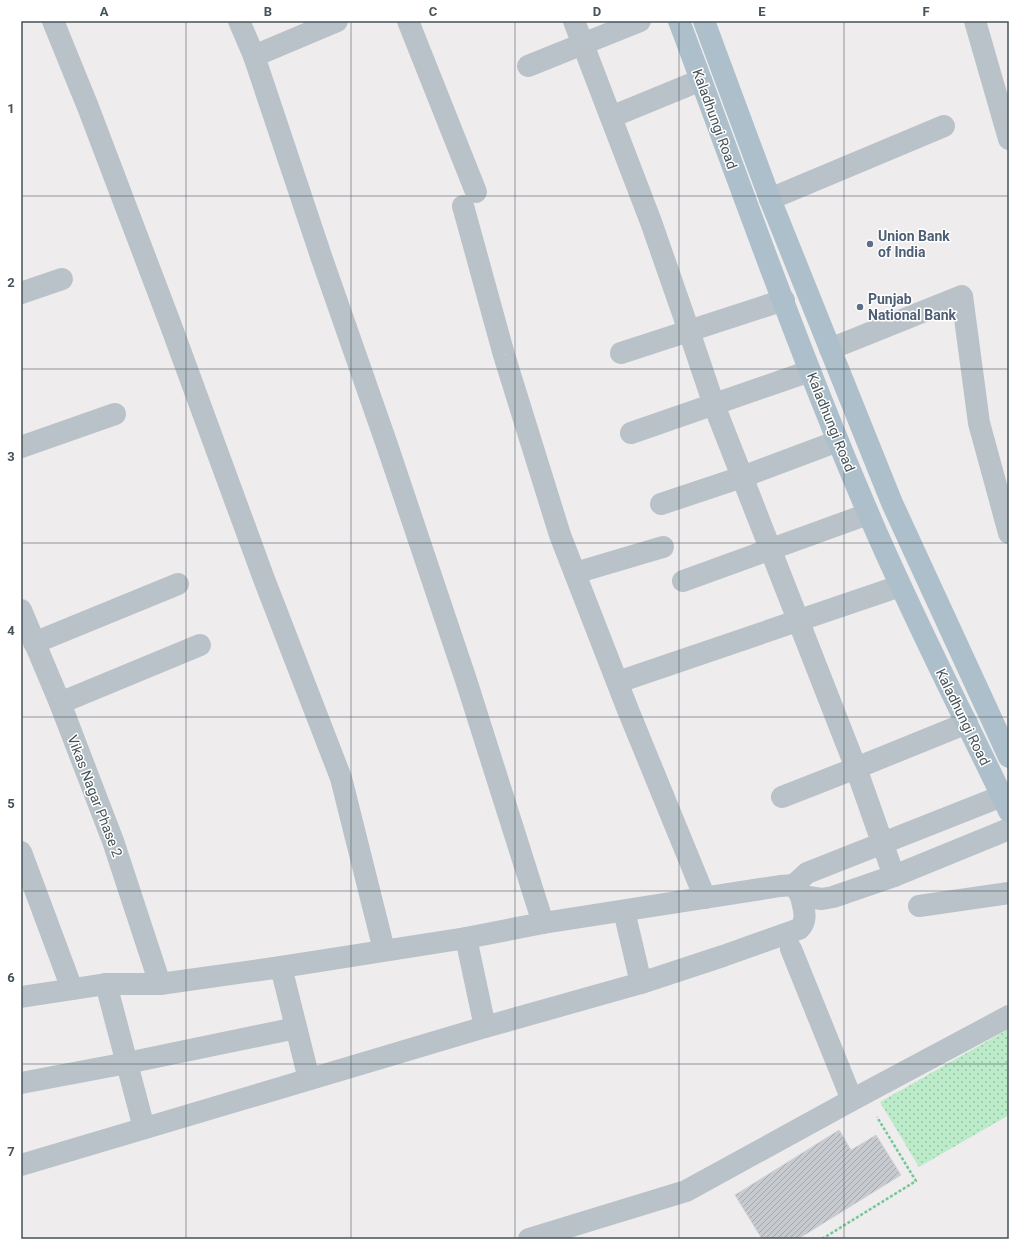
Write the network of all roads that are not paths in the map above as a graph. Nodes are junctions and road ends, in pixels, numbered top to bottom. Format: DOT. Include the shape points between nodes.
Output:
graph roads {
  1 [pos="53,21"];
  2 [pos="239,21"];
  3 [pos="337,21"];
  4 [pos="408,21"];
  5 [pos="574,21"];
  6 [pos="640,21"];
  7 [pos="679,21"];
  8 [pos="704,21"];
  9 [pos="975,21"];
  10 [pos="583,44"];
  11 [pos="254,56"];
  12 [pos="528,66"];
  13 [pos="701,80"];
  14 [pos="736,106"];
  15 [pos="713,115"];
  16 [pos="611,117"];
  17 [pos="944,126"];
  18 [pos="1009,139"];
  19 [pos="770,198"];
  20 [pos="62,279"];
  21 [pos="21,293"];
  22 [pos="784,300"];
  23 [pos="690,331"];
  24 [pos="830,349"];
  25 [pos="620,353"];
  26 [pos="810,371"];
  27 [pos="714,405"];
  28 [pos="115,414"];
  29 [pos="631,433"];
  30 [pos="838,441"];
  31 [pos="21,447"];
  32 [pos="742,477"];
  33 [pos="661,504"];
  34 [pos="868,514"];
  35 [pos="1009,533"];
  36 [pos="663,547"];
  37 [pos="771,549"];
  38 [pos="575,573"];
  39 [pos="683,581"];
  40 [pos="178,584"];
  41 [pos="900,586"];
  42 [pos="21,610"];
  43 [pos="799,621"];
  44 [pos="34,644"];
  45 [pos="200,645"];
  46 [pos="618,682"];
  47 [pos="60,703"];
  48 [pos="967,723"];
  49 [pos="1008,753"];
  50 [pos="984,758"];
  51 [pos="856,768"];
  52 [pos="782,796"];
  53 [pos="1006,804"];
  54 [pos="1009,828"];
  55 [pos="883,844"];
  56 [pos="21,852"];
  57 [pos="894,876"];
  58 [pos="797,890"];
  59 [pos="1009,893"];
  60 [pos="705,898"];
  61 [pos="919,906"];
  62 [pos="624,910"];
  63 [pos="543,923"];
  64 [pos="466,938"];
  65 [pos="791,949"];
  66 [pos="384,950"];
  67 [pos="281,967"];
  68 [pos="641,983"];
  69 [pos="106,984"];
  70 [pos="160,984"];
  71 [pos="72,990"];
  72 [pos="21,997"];
  73 [pos="1009,1016"];
  74 [pos="485,1027"];
  75 [pos="296,1028"];
  76 [pos="127,1063"];
  77 [pos="309,1079"];
  78 [pos="21,1083"];
  79 [pos="852,1100"];
  80 [pos="144,1128"];
  81 [pos="21,1165"];
  82 [pos="529,1239"];
  1 -- 66 [label="street" via="91,115 341,778"];
  2 -- 11 [label="street"];
  3 -- 11 [label="street"];
  4 -- 38 [label="street" via="470,199 504,354 560,535"];
  5 -- 10 [label="street"];
  6 -- 10 [label="street"];
  7 -- 13 [label="main road, Kaladhungi Road"];
  8 -- 14 [label="main road, Kaladhungi Road"];
  9 -- 18 [label="street"];
  10 -- 12 [label="street"];
  10 -- 16 [label="street"];
  11 -- 63 [label="street" via="466,680"];
  13 -- 15 [label="main road, Kaladhungi Road"];
  13 -- 16 [label="street"];
  14 -- 15 [label="main road"];
  14 -- 19 [label="main road, Kaladhungi Road"];
  15 -- 22 [label="main road, Kaladhungi Road"];
  16 -- 23 [label="street"];
  17 -- 19 [label="street"];
  19 -- 24 [label="main road, Kaladhungi Road"];
  20 -- 21 [label="street"];
  22 -- 23 [label="street"];
  22 -- 26 [label="main road, Kaladhungi Road"];
  23 -- 25 [label="street"];
  23 -- 27 [label="street"];
  24 -- 35 [label="street" via="962,296 979,423"];
  24 -- 49 [label="main road, Kaladhungi Road" via="892,503"];
  26 -- 27 [label="street"];
  26 -- 30 [label="main road, Kaladhungi Road"];
  27 -- 29 [label="street"];
  27 -- 32 [label="street"];
  28 -- 31 [label="street"];
  30 -- 32 [label="street"];
  30 -- 34 [label="main road, Kaladhungi Road"];
  32 -- 33 [label="street"];
  32 -- 37 [label="street"];
  34 -- 37 [label="street"];
  34 -- 41 [label="main road, Kaladhungi Road"];
  36 -- 38 [label="street"];
  37 -- 39 [label="street"];
  37 -- 43 [label="street"];
  38 -- 46 [label="street"];
  40 -- 44 [label="street"];
  41 -- 43 [label="street"];
  41 -- 48 [label="main road, Kaladhungi Road"];
  42 -- 44 [label="street, Vikas Nagar Phase 2"];
  43 -- 46 [label="street"];
  43 -- 51 [label="street"];
  44 -- 47 [label="street, Vikas Nagar Phase 2"];
  45 -- 47 [label="street"];
  46 -- 60 [label="street"];
  47 -- 70 [label="street, Vikas Nagar Phase 2" via="113,841"];
  48 -- 50 [label="main road, Kaladhungi Road"];
  48 -- 51 [label="street"];
  49 -- 50 [label="main road"];
  50 -- 53 [label="main road, Kaladhungi Road"];
  51 -- 52 [label="street"];
  51 -- 55 [label="street"];
  53 -- 55 [label="street"];
  54 -- 57 [label="street"];
  55 -- 57 [label="street"];
  55 -- 58 [label="street" via="807,873"];
  56 -- 71 [label="street"];
  57 -- 58 [label="street" via="822,899"];
  58 -- 60 [label="street" via="780,886"];
  58 -- 68 [label="street" via="805,919 799,929"];
  59 -- 61 [label="street"];
  60 -- 62 [label="street"];
  62 -- 63 [label="street"];
  62 -- 68 [label="street"];
  63 -- 64 [label="street"];
  64 -- 66 [label="street"];
  64 -- 74 [label="street"];
  65 -- 79 [label="street"];
  66 -- 67 [label="street"];
  67 -- 70 [label="street"];
  67 -- 75 [label="street"];
  68 -- 74 [label="street"];
  69 -- 70 [label="street"];
  69 -- 71 [label="street"];
  69 -- 76 [label="street"];
  71 -- 72 [label="street"];
  73 -- 79 [label="street"];
  74 -- 77 [label="street"];
  75 -- 76 [label="street"];
  75 -- 77 [label="street"];
  76 -- 78 [label="street"];
  76 -- 80 [label="street"];
  77 -- 80 [label="street"];
  79 -- 82 [label="street" via="686,1191"];
  80 -- 81 [label="street"];
}
